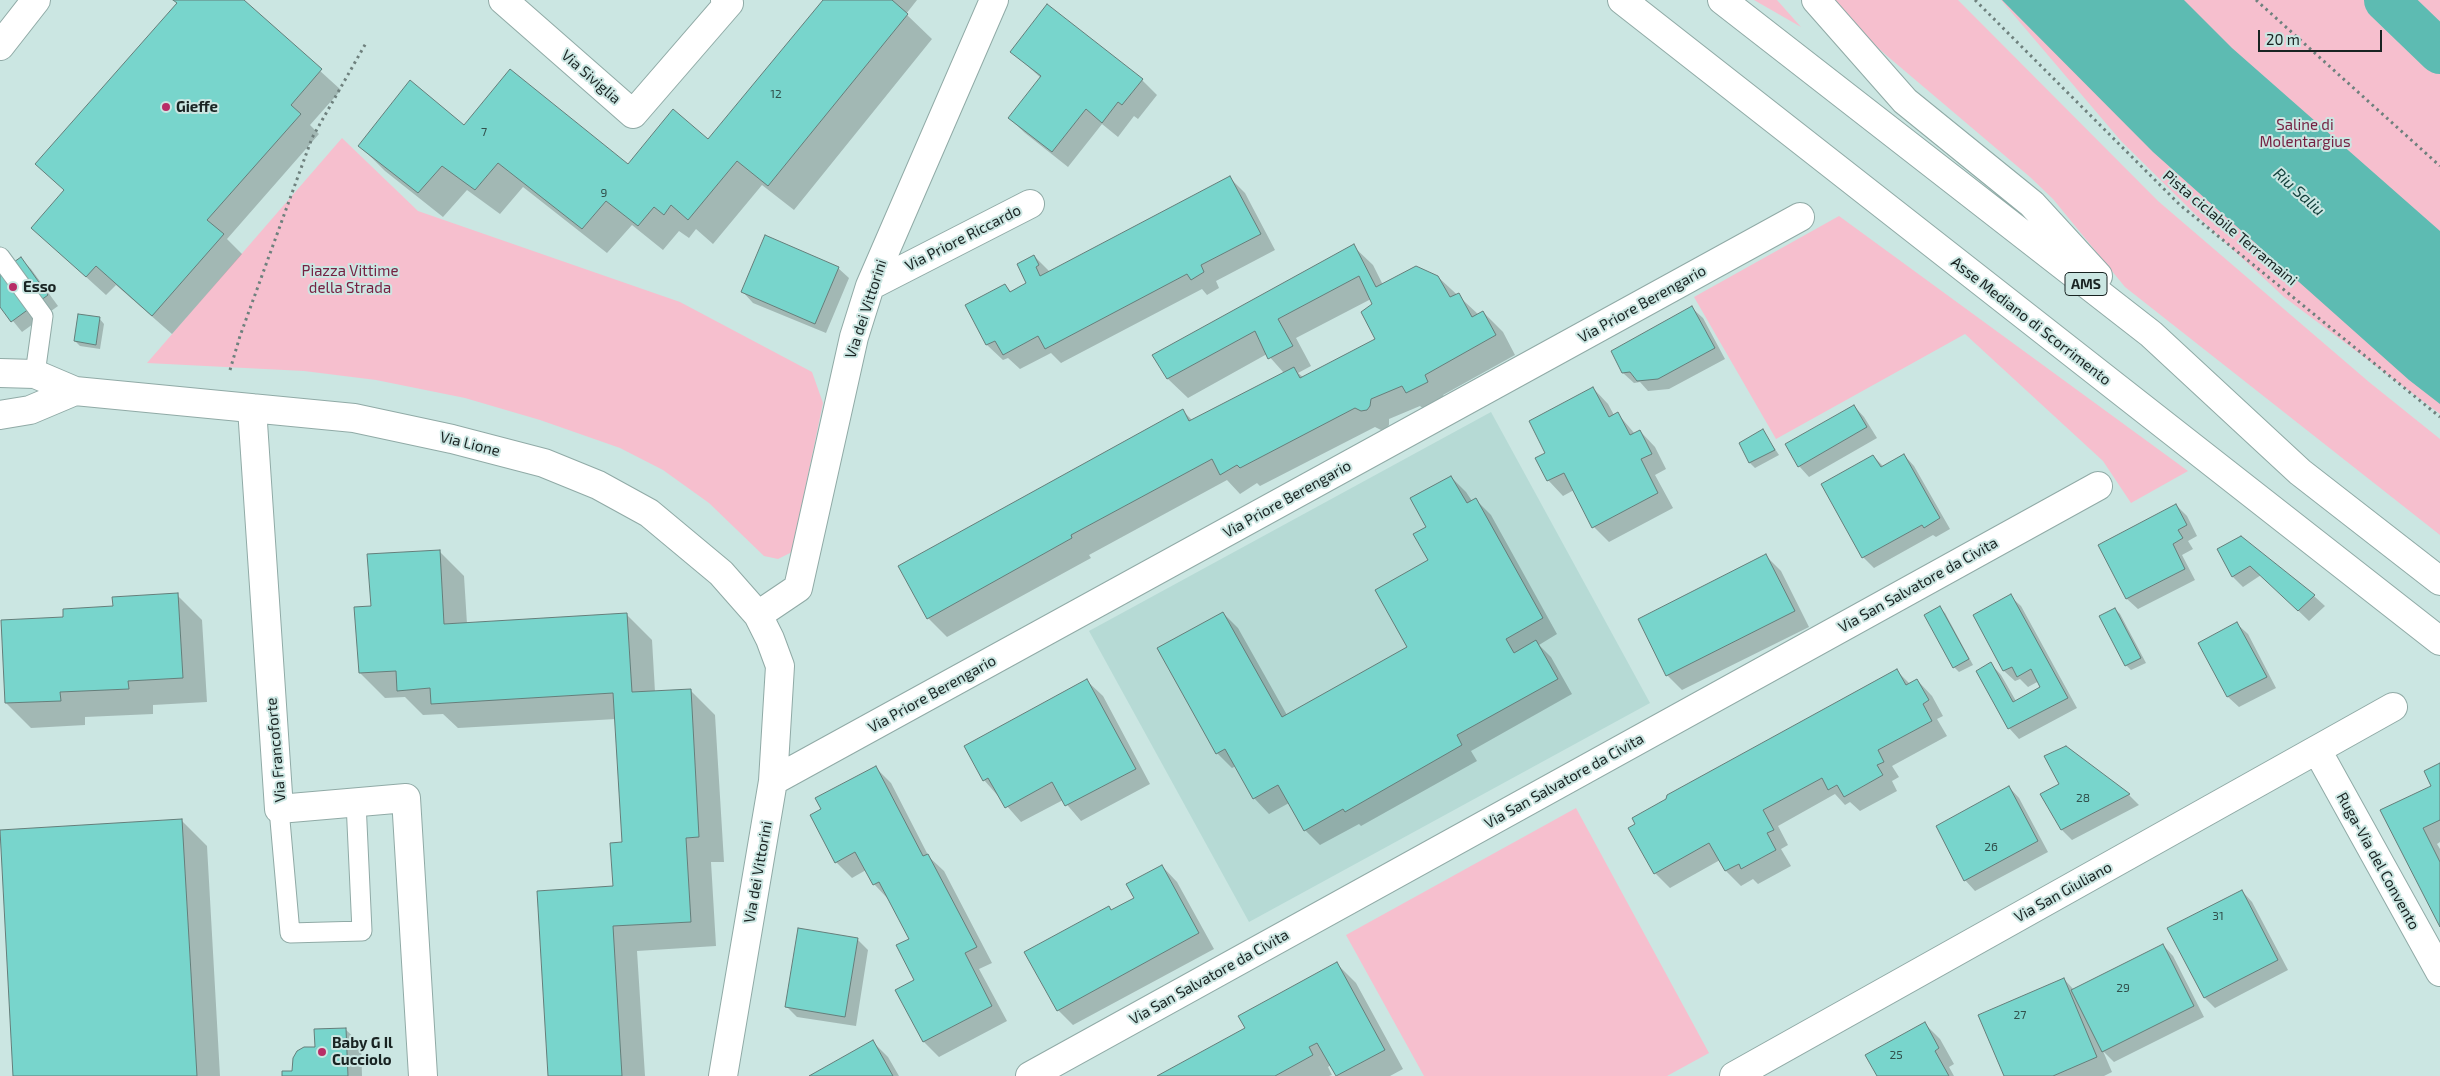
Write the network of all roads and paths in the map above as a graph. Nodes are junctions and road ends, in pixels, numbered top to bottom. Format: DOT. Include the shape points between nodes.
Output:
graph roads {
  1 [pos="36,0"];
  2 [pos="503,0"];
  3 [pos="725,0"];
  4 [pos="994,0"];
  5 [pos="1622,0"];
  6 [pos="1722,0"];
  7 [pos="1816,0"];
  8 [pos="1975,0"];
  9 [pos="2256,0"];
  10 [pos="366,44"];
  11 [pos="0,46"];
  12 [pos="2440,166"];
  13 [pos="1030,204"];
  14 [pos="1800,217"];
  15 [pos="0,257"];
  16 [pos="870,286"];
  17 [pos="2151,334"];
  18 [pos="0,373"];
  19 [pos="35,374"];
  20 [pos="76,391"];
  21 [pos="220,404"];
  22 [pos="252,408"];
  23 [pos="0,415"];
  24 [pos="2440,418"];
  25 [pos="2098,486"];
  26 [pos="2440,581"];
  27 [pos="758,615"];
  28 [pos="2440,642"];
  29 [pos="780,666"];
  30 [pos="2393,707"];
  31 [pos="2317,750"];
  32 [pos="773,781"];
  33 [pos="356,802"];
  34 [pos="279,809"];
  35 [pos="2440,972"];
  36 [pos="423,1076"];
  37 [pos="723,1076"];
  38 [pos="1030,1076"];
  39 [pos="1734,1076"];
  1 -- 11 [label="main road"];
  2 -- 3 [label="main road, Via Siviglia" via="633,114 729,3"];
  4 -- 16 [label="main road, Via dei Vittorini"];
  5 -- 28 [label="main road, Asse Mediano di Scorrimento"];
  6 -- 17 [label="main road, AMS"];
  7 -- 17 [label="main road" via="1905,101 2032,204"];
  8 -- 24 [label="path, Pista ciclabile Terramaini" via="2180,205"];
  9 -- 12 [label="path"];
  10 -- 21 [label="path" via="312,138 240,336"];
  13 -- 16 [label="main road, Via Priore Riccardo"];
  14 -- 32 [label="main road, Via Priore Berengario"];
  15 -- 19 [label="lane" via="43,316"];
  16 -- 27 [label="main road, Via dei Vittorini" via="854,337 798,588"];
  17 -- 26 [label="main road, AMS" via="2300,472"];
  18 -- 19 [label="main road, Via Lione"];
  19 -- 20 [label="main road, Via Lione"];
  20 -- 21 [label="main road, Via Lione"];
  20 -- 23 [label="main road, Via Lione" via="30,410"];
  21 -- 22 [label="main road, Via Lione"];
  22 -- 27 [label="main road, Via Lione" via="354,418 544,462 598,485 648,513 721,573"];
  22 -- 34 [label="main road, Via Francoforte"];
  25 -- 38 [label="main road, Via San Salvatore da Civita"];
  27 -- 29 [label="main road, Via Lione"];
  29 -- 32 [label="main road, Via dei Vittorini"];
  30 -- 31 [label="main road, Via San Giuliano"];
  31 -- 35 [label="main road, Ruga-Via del Convento"];
  31 -- 39 [label="main road, Via San Giuliano"];
  32 -- 37 [label="main road, Via dei Vittorini"];
  33 -- 34 [label="main road, Via Francoforte"];
  33 -- 34 [label="lane" via="362,931 290,933"];
  33 -- 36 [label="main road, Via Francoforte" via="406,798"];
}
